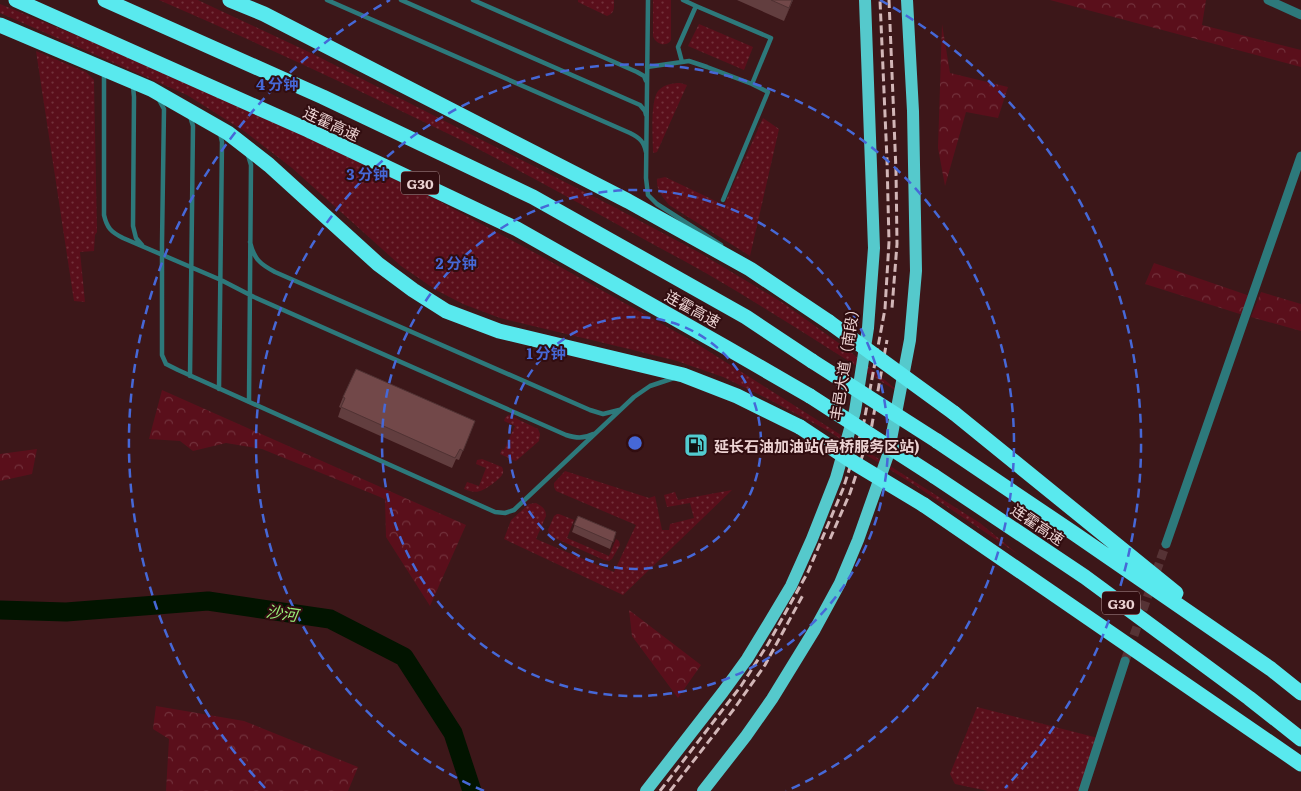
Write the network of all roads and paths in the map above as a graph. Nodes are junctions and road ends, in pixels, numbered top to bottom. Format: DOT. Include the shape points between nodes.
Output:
graph roads {
  1 [pos="16,0"];
  2 [pos="105,0"];
  3 [pos="230,0"];
  4 [pos="327,0"];
  5 [pos="401,0"];
  6 [pos="473,0"];
  7 [pos="648,0"];
  8 [pos="683,0"];
  9 [pos="864,0"];
  10 [pos="907,0"];
  11 [pos="1268,0"];
  12 [pos="696,6"];
  13 [pos="1301,15"];
  14 [pos="0,25"];
  15 [pos="682,62"];
  16 [pos="647,66"];
  17 [pos="104,69"];
  18 [pos="123,77"];
  19 [pos="752,84"];
  20 [pos="647,85"];
  21 [pos="152,89"];
  22 [pos="184,107"];
  23 [pos="647,119"];
  24 [pos="213,124"];
  25 [pos="242,143"];
  26 [pos="646,152"];
  27 [pos="1301,156"];
  28 [pos="723,200"];
  29 [pos="250,242"];
  30 [pos="725,247"];
  31 [pos="146,248"];
  32 [pos="162,255"];
  33 [pos="741,258"];
  34 [pos="191,268"];
  35 [pos="221,280"];
  36 [pos="769,282"];
  37 [pos="249,294"];
  38 [pos="190,376"];
  39 [pos="695,380"];
  40 [pos="219,389"];
  41 [pos="249,402"];
  42 [pos="619,410"];
  43 [pos="596,433"];
  44 [pos="1166,544"];
  45 [pos="1125,661"];
  46 [pos="1271,669"];
  47 [pos="1301,693"];
  48 [pos="1301,739"];
  49 [pos="1301,764"];
  50 [pos="646,791"];
  51 [pos="702,791"];
  52 [pos="1083,791"];
  1 -- 48 [label="highway, 连霍高速 / G30, bridge" via="308,130 517,229 727,348 810,396 1085,576"];
  2 -- 46 [label="highway, 连霍高速 / G30, bridge" via="324,97 534,197 746,316 937,441"];
  3 -- 36 [label="highway" via="264,14 628,201"];
  4 -- 26 [label="lane" via="639,137"];
  5 -- 23 [label="lane" via="640,105"];
  6 -- 20 [label="lane" via="638,72 644,76"];
  7 -- 16 [label="lane"];
  8 -- 12 [label="lane"];
  9 -- 50 [label="main road, 丰邑大道（南段）" via="874,248 868,328 855,411 836,478 790,586 747,658"];
  10 -- 51 [label="main road" via="916,271 910,340 888,455 840,583 815,629 772,699"];
  11 -- 13 [label="street"];
  12 -- 15 [label="lane" via="678,47"];
  12 -- 19 [label="lane" via="771,38"];
  14 -- 17 [label="highway"];
  15 -- 16 [label="lane"];
  15 -- 19 [label="lane" via="689,61"];
  16 -- 20 [label="lane"];
  17 -- 18 [label="highway"];
  17 -- 31 [label="lane" via="106,225 123,238"];
  18 -- 21 [label="highway"];
  18 -- 31 [label="lane" via="132,84 134,97 133,226 136,238"];
  19 -- 28 [label="lane" via="768,92"];
  20 -- 23 [label="lane"];
  21 -- 22 [label="highway"];
  21 -- 32 [label="lane" via="164,109"];
  22 -- 24 [label="highway"];
  22 -- 34 [label="lane" via="193,126"];
  23 -- 26 [label="lane"];
  24 -- 25 [label="highway"];
  24 -- 35 [label="lane" via="222,142"];
  25 -- 29 [label="lane" via="248,152 250,165"];
  25 -- 39 [label="highway" via="378,264 446,311 499,331"];
  26 -- 30 [label="lane" via="648,195 656,204"];
  27 -- 44 [label="street"];
  29 -- 37 [label="lane"];
  29 -- 42 [label="lane" via="253,254 262,266 275,272 590,410 603,414"];
  31 -- 32 [label="lane"];
  32 -- 34 [label="lane"];
  32 -- 38 [label="lane" via="162,355 166,364"];
  33 -- 36 [label="lane"];
  34 -- 35 [label="lane"];
  34 -- 38 [label="lane"];
  35 -- 37 [label="lane"];
  35 -- 40 [label="lane"];
  36 -- 46 [label="highway, bridge" via="954,413"];
  37 -- 41 [label="lane"];
  37 -- 43 [label="lane" via="566,435 575,438"];
  38 -- 40 [label="lane"];
  39 -- 42 [label="lane" via="676,378 650,386"];
  39 -- 49 [label="highway, bridge" via="737,396 800,427 924,505"];
  40 -- 41 [label="lane"];
  41 -- 43 [label="lane" via="495,512 514,510"];
  42 -- 43 [label="lane"];
  45 -- 52 [label="street"];
  46 -- 47 [label="highway, 连霍高速 / G30"];
}
